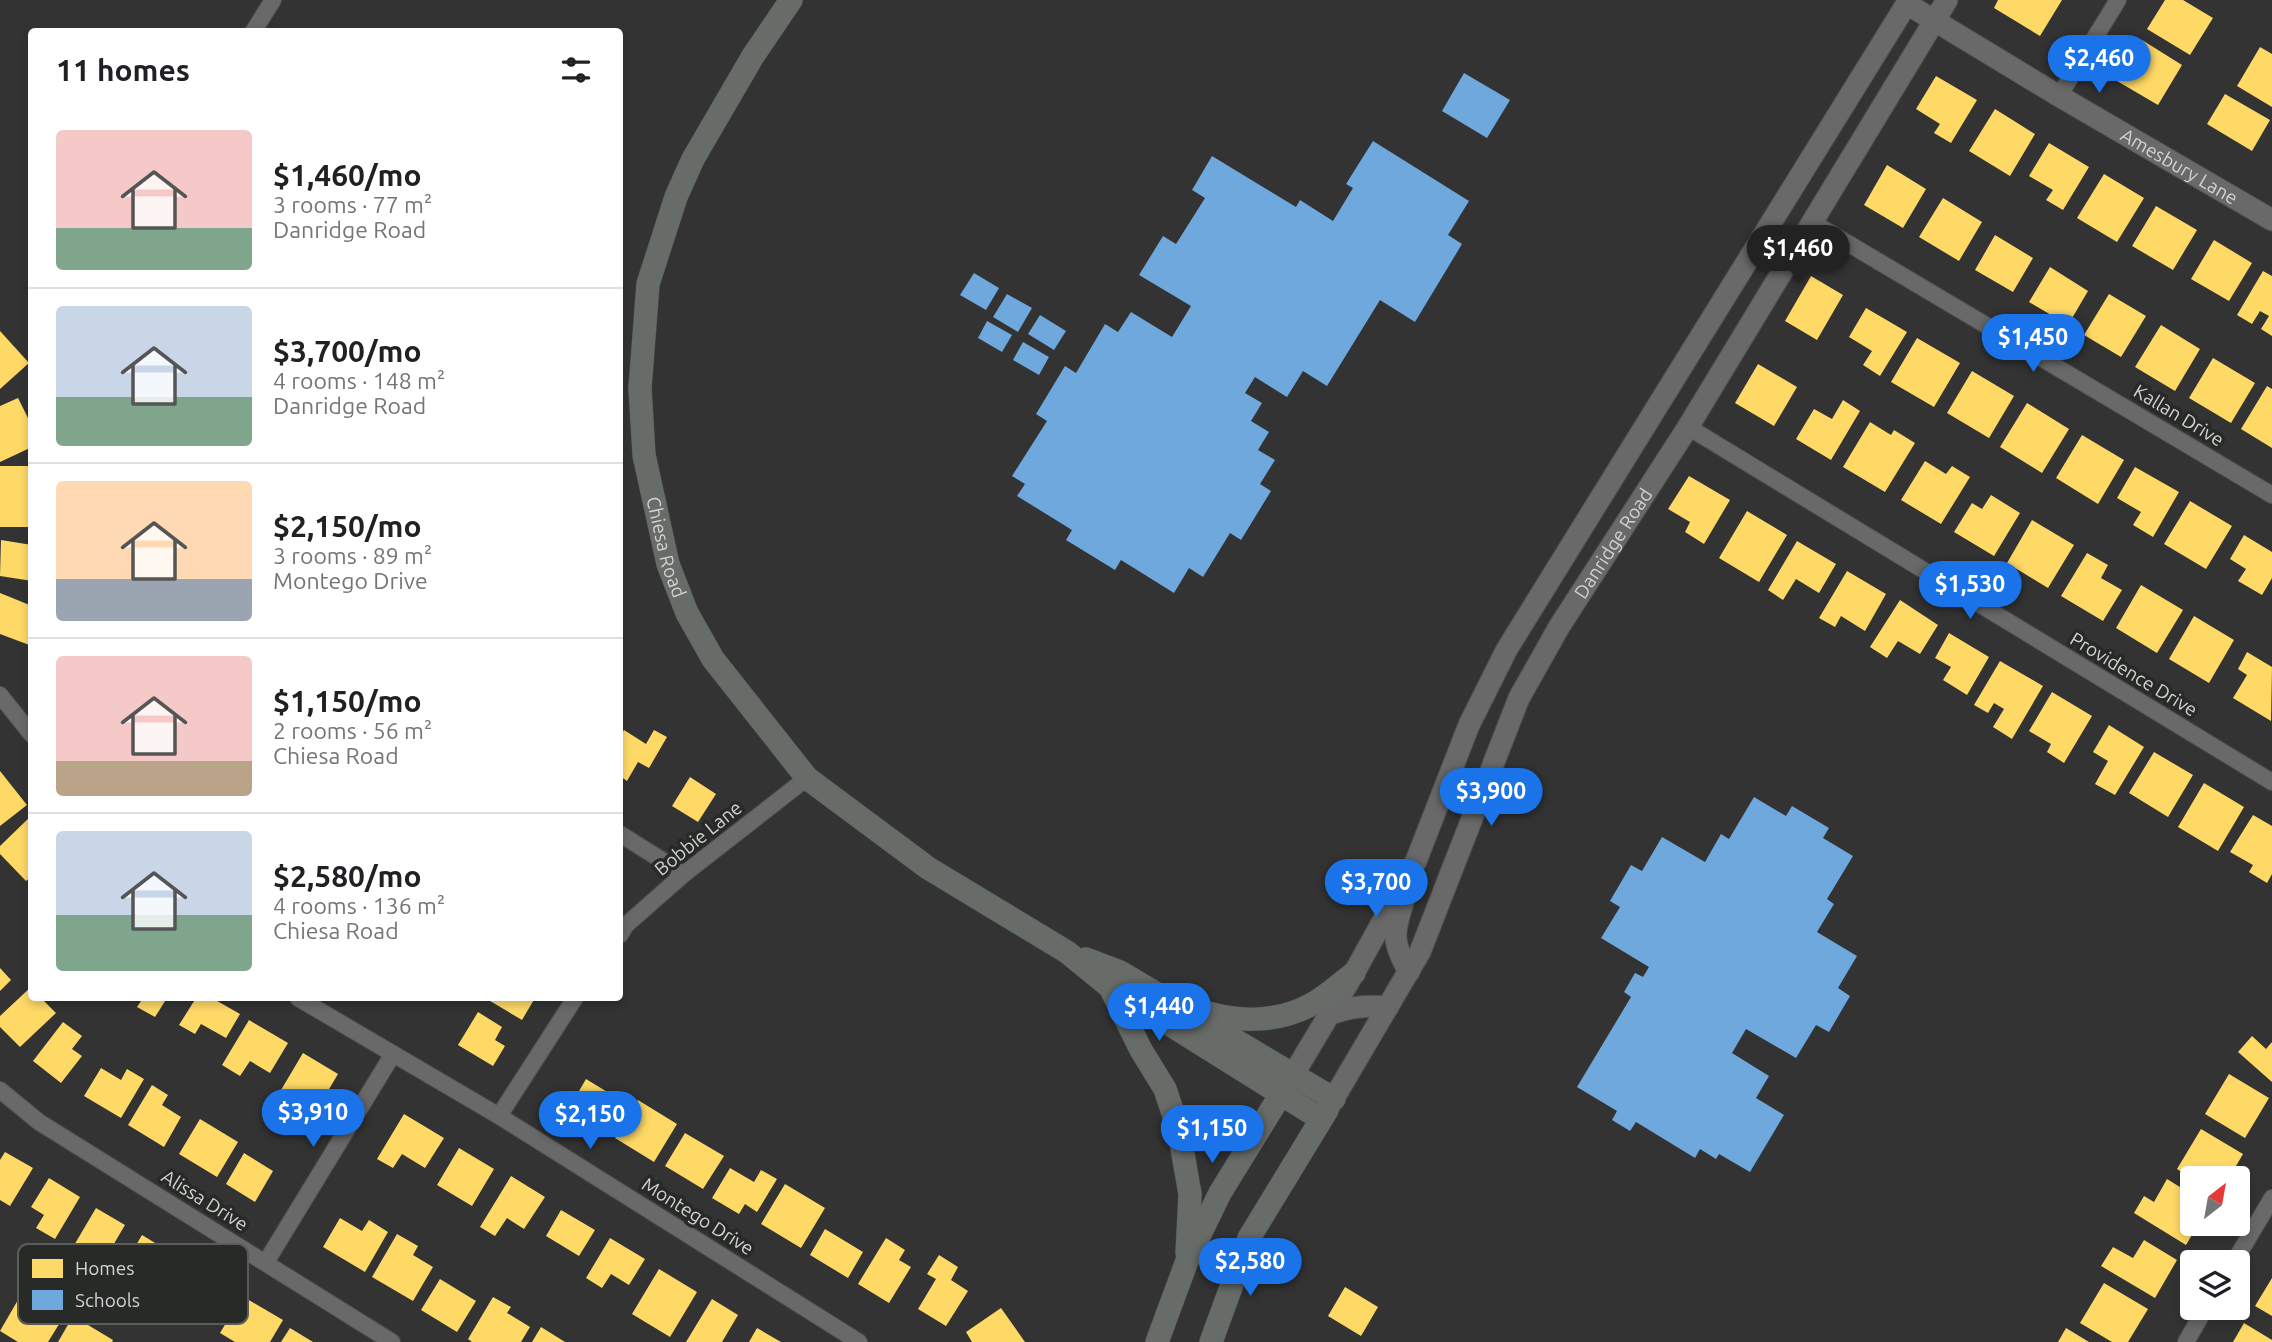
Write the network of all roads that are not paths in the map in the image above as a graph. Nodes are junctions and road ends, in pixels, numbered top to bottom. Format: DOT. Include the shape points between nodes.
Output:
graph roads {
  1 [pos="273,0"];
  2 [pos="790,0"];
  3 [pos="1947,0"];
  4 [pos="2118,0"];
  5 [pos="1908,2"];
  6 [pos="1935,20"];
  7 [pos="256,28"];
  8 [pos="2059,96"];
  9 [pos="2272,219"];
  10 [pos="1812,222"];
  11 [pos="1688,427"];
  12 [pos="2272,495"];
  13 [pos="0,695"];
  14 [pos="28,730"];
  15 [pos="807,778"];
  16 [pos="2272,782"];
  17 [pos="623,836"];
  18 [pos="1416,861"];
  19 [pos="684,874"];
  20 [pos="623,930"];
  21 [pos="1067,952"];
  22 [pos="1409,972"];
  23 [pos="1354,974"];
  24 [pos="1110,987"];
  25 [pos="1152,992"];
  26 [pos="303,1001"];
  27 [pos="573,1001"];
  28 [pos="1388,1007"];
  29 [pos="1328,1015"];
  30 [pos="393,1054"];
  31 [pos="1287,1084"];
  32 [pos="0,1090"];
  33 [pos="1327,1110"];
  34 [pos="499,1116"];
  35 [pos="2272,1198"];
  36 [pos="236,1244"];
  37 [pos="2241,1250"];
  38 [pos="248,1251"];
  39 [pos="1187,1261"];
  40 [pos="265,1262"];
  41 [pos="2199,1320"];
  42 [pos="392,1342"];
  43 [pos="859,1342"];
  44 [pos="1157,1342"];
  45 [pos="1210,1342"];
  46 [pos="2186,1342"];
  1 -- 7 [label="street"];
  2 -- 15 [label="main road, Chiesa Road" via="753,55 676,197 648,284 639,388 644,455 657,521 687,613 713,659"];
  3 -- 6 [label="street, Danridge Road"];
  4 -- 8 [label="street"];
  5 -- 6 [label="street, Amesbury Lane"];
  5 -- 18 [label="street, Danridge Road" via="1507,649 1469,725"];
  6 -- 8 [label="street, Amesbury Lane"];
  6 -- 10 [label="street, Danridge Road"];
  8 -- 9 [label="street, Amesbury Lane"];
  10 -- 11 [label="street, Danridge Road"];
  10 -- 12 [label="street, Kallan Drive"];
  11 -- 16 [label="street, Providence Drive"];
  11 -- 22 [label="street, Danridge Road" via="1559,627 1519,698"];
  13 -- 14 [label="street"];
  15 -- 19 [label="street, Bobbie Lane"];
  15 -- 21 [label="main road, Chiesa Road" via="929,868"];
  17 -- 19 [label="street"];
  18 -- 22 [label="street" via="1394,931"];
  18 -- 23 [label="street, Danridge Road"];
  19 -- 20 [label="street, Bobbie Lane"];
  21 -- 24 [label="main road, Chiesa Road"];
  21 -- 25 [label="main road, Chiesa Road" via="1119,972"];
  22 -- 28 [label="street, Danridge Road"];
  23 -- 25 [label="main road" via="1314,1003 1288,1015 1262,1019 1215,1016"];
  23 -- 29 [label="street, Danridge Road"];
  24 -- 31 [label="main road, Chiesa Road"];
  24 -- 39 [label="main road" via="1165,1089 1179,1131 1190,1194"];
  25 -- 31 [label="main road, Chiesa Road"];
  26 -- 30 [label="street, Montego Drive"];
  27 -- 34 [label="street"];
  28 -- 29 [label="street" via="1366,1005"];
  28 -- 33 [label="street, Danridge Road"];
  29 -- 31 [label="street, Danridge Road"];
  30 -- 34 [label="street, Montego Drive"];
  30 -- 40 [label="street"];
  31 -- 33 [label="main road, Chiesa Road"];
  31 -- 39 [label="main road" via="1220,1193"];
  32 -- 36 [label="street, Alissa Drive" via="39,1122"];
  33 -- 45 [label="main road" via="1249,1238"];
  34 -- 43 [label="street, Montego Drive"];
  35 -- 37 [label="street"];
  38 -- 40 [label="street, Alissa Drive"];
  39 -- 44 [label="main road"];
  40 -- 42 [label="street, Alissa Drive"];
  41 -- 46 [label="street"];
}
